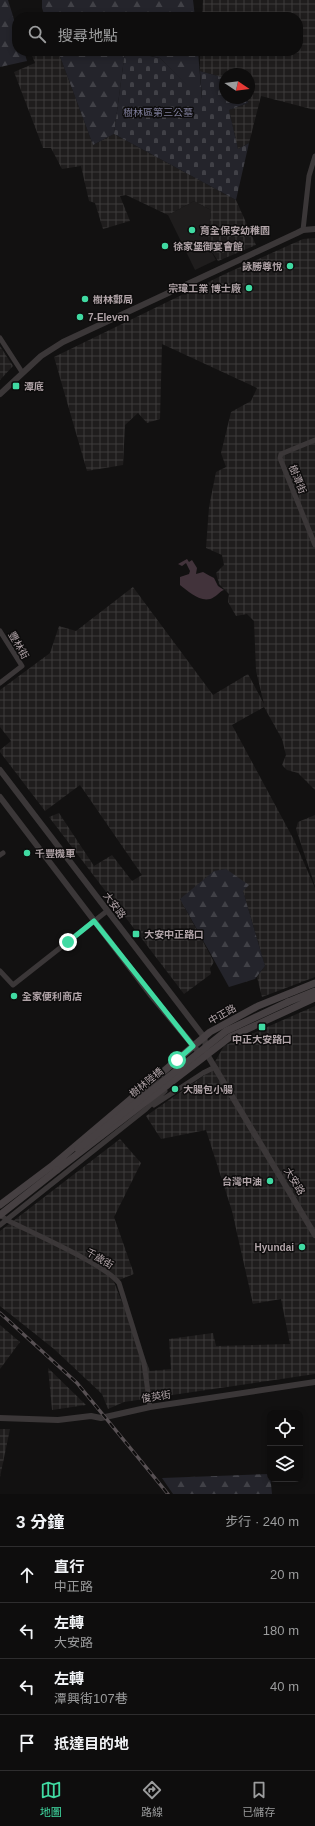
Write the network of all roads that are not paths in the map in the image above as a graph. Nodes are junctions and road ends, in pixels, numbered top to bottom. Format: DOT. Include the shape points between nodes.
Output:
graph roads {
  1 [pos="315,156"];
  2 [pos="315,229"];
  3 [pos="303,230"];
  4 [pos="0,338"];
  5 [pos="22,372"];
  6 [pos="0,394"];
  7 [pos="315,440"];
  8 [pos="315,545"];
  9 [pos="0,631"];
  10 [pos="0,683"];
  11 [pos="0,770"];
  12 [pos="0,797"];
  13 [pos="107,911"];
  14 [pos="94,921"];
  15 [pos="0,971"];
  16 [pos="315,983"];
  17 [pos="315,991"];
  18 [pos="315,998"];
  19 [pos="204,1037"];
  20 [pos="193,1046"];
  21 [pos="208,1056"];
  22 [pos="215,1067"];
  23 [pos="177,1079"];
  24 [pos="150,1081"];
  25 [pos="146,1109"];
  26 [pos="55,1167"];
  27 [pos="0,1205"];
  28 [pos="0,1215"];
  29 [pos="7,1220"];
  30 [pos="0,1225"];
  31 [pos="315,1235"];
  32 [pos="315,1382"];
  33 [pos="150,1406"];
  34 [pos="0,1418"];
  1 -- 3 [label="street" via="309,176"];
  2 -- 3 [label="street"];
  3 -- 5 [label="street" via="63,342 40,356"];
  4 -- 5 [label="street"];
  5 -- 6 [label="street"];
  7 -- 8 [label="street, 樹潭街" via="281,454 280,458"];
  9 -- 10 [label="street, 豐林街" via="22,666"];
  11 -- 13 [label="street, 大安路"];
  12 -- 14 [label="street, 大安路"];
  13 -- 14 [label="street"];
  13 -- 19 [label="street, 大安路"];
  14 -- 15 [label="street" via="13,985"];
  14 -- 20 [label="street, 大安路"];
  16 -- 19 [label="main road, 中正路" via="258,1006"];
  17 -- 26 [label="main road, 樹林陸橋, bridge" via="226,1031"];
  18 -- 21 [label="main road" via="230,1037"];
  19 -- 20 [label="main road, 中正路"];
  19 -- 21 [label="street, 大安路"];
  20 -- 21 [label="street, 大安路"];
  20 -- 24 [label="main road, 中正路"];
  21 -- 22 [label="street, 大安路"];
  21 -- 23 [label="main road"];
  22 -- 25 [label="street"];
  22 -- 31 [label="street, 大安路"];
  23 -- 25 [label="street"];
  23 -- 26 [label="main road, 樹林陸橋"];
  24 -- 26 [label="main road, 樹林陸橋"];
  25 -- 29 [label="street"];
  26 -- 27 [label="main road, 樹林陸橋"];
  26 -- 28 [label="main road, 樹林陸橋, bridge"];
  28 -- 29 [label="street, 千歲街"];
  29 -- 30 [label="street"];
  29 -- 33 [label="street, 千歲街" via="114,1277 119,1284 144,1363"];
  32 -- 33 [label="street, 俊英街"];
  33 -- 34 [label="street, 俊英街" via="101,1418"];
}
